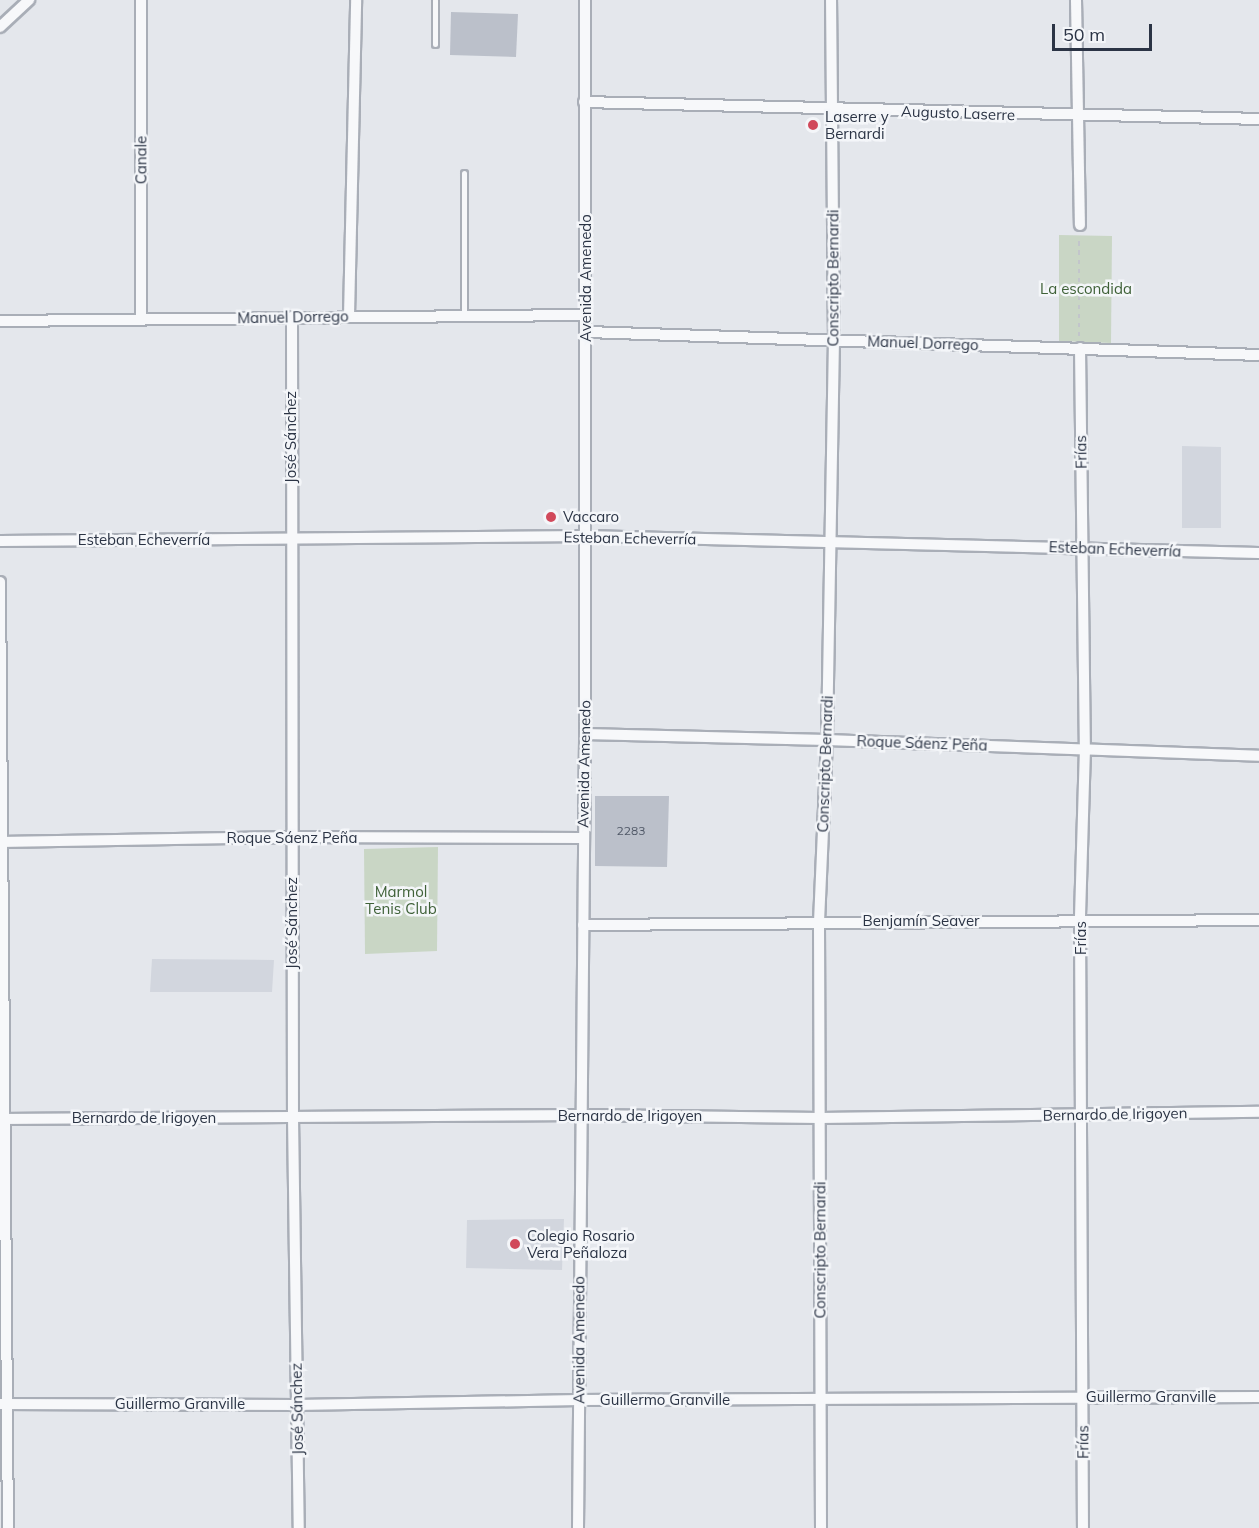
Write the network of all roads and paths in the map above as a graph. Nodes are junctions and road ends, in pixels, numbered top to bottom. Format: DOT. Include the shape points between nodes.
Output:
graph roads {
  1 [pos="29,0"];
  2 [pos="141,0"];
  3 [pos="356,0"];
  4 [pos="435,0"];
  5 [pos="585,0"];
  6 [pos="831,0"];
  7 [pos="1076,0"];
  8 [pos="0,27"];
  9 [pos="435,44"];
  10 [pos="584,102"];
  11 [pos="832,109"];
  12 [pos="1077,117"];
  13 [pos="1259,119"];
  14 [pos="464,173"];
  15 [pos="1080,225"];
  16 [pos="586,315"];
  17 [pos="349,316"];
  18 [pos="292,317"];
  19 [pos="464,317"];
  20 [pos="141,320"];
  21 [pos="0,321"];
  22 [pos="586,332"];
  23 [pos="834,340"];
  24 [pos="1080,348"];
  25 [pos="1259,356"];
  26 [pos="585,536"];
  27 [pos="291,540"];
  28 [pos="0,541"];
  29 [pos="830,543"];
  30 [pos="1082,548"];
  31 [pos="1259,553"];
  32 [pos="0,582"];
  33 [pos="585,734"];
  34 [pos="827,740"];
  35 [pos="1085,748"];
  36 [pos="1259,756"];
  37 [pos="291,837"];
  38 [pos="583,838"];
  39 [pos="2,842"];
  40 [pos="1259,920"];
  41 [pos="1080,921"];
  42 [pos="819,922"];
  43 [pos="583,925"];
  44 [pos="1259,1112"];
  45 [pos="581,1115"];
  46 [pos="1081,1115"];
  47 [pos="293,1117"];
  48 [pos="820,1118"];
  49 [pos="2,1119"];
  50 [pos="1083,1397"];
  51 [pos="1259,1397"];
  52 [pos="579,1400"];
  53 [pos="821,1400"];
  54 [pos="3,1404"];
  55 [pos="297,1405"];
  56 [pos="8,1528"];
  57 [pos="299,1528"];
  58 [pos="578,1528"];
  59 [pos="821,1528"];
  60 [pos="1083,1528"];
  1 -- 8 [label="street"];
  2 -- 20 [label="street, Canale"];
  3 -- 17 [label="street"];
  4 -- 9 [label="lane"];
  5 -- 10 [label="street, Avenida Amenedo"];
  6 -- 11 [label="street, Conscripto Bernardi"];
  7 -- 12 [label="street"];
  10 -- 11 [label="street, Augusto Laserre"];
  10 -- 16 [label="street, Avenida Amenedo"];
  11 -- 12 [label="street, Augusto Laserre"];
  11 -- 23 [label="street, Conscripto Bernardi"];
  12 -- 13 [label="street, Augusto Laserre"];
  12 -- 15 [label="street"];
  14 -- 19 [label="lane"];
  15 -- 24 [label="path"];
  16 -- 19 [label="street, Manuel Dorrego"];
  16 -- 22 [label="street, Avenida Amenedo"];
  17 -- 18 [label="street, Manuel Dorrego"];
  17 -- 19 [label="street, Manuel Dorrego"];
  18 -- 20 [label="street, Manuel Dorrego"];
  18 -- 27 [label="street, José Sánchez"];
  20 -- 21 [label="street, Manuel Dorrego"];
  22 -- 23 [label="street, Manuel Dorrego"];
  22 -- 26 [label="street, Avenida Amenedo"];
  23 -- 24 [label="street, Manuel Dorrego"];
  23 -- 29 [label="street, Conscripto Bernardi"];
  24 -- 25 [label="street, Manuel Dorrego"];
  24 -- 30 [label="street, Frías"];
  26 -- 27 [label="street, Esteban Echeverría"];
  26 -- 29 [label="street, Esteban Echeverría"];
  26 -- 33 [label="street, Avenida Amenedo"];
  27 -- 28 [label="street, Esteban Echeverría"];
  27 -- 37 [label="street, José Sánchez"];
  29 -- 30 [label="street, Esteban Echeverría"];
  29 -- 34 [label="street, Conscripto Bernardi"];
  30 -- 31 [label="street, Esteban Echeverría"];
  30 -- 35 [label="street, Frías"];
  32 -- 39 [label="street"];
  33 -- 34 [label="street, Roque Sáenz Peña"];
  33 -- 38 [label="street, Avenida Amenedo"];
  34 -- 35 [label="street, Roque Sáenz Peña"];
  34 -- 42 [label="street, Conscripto Bernardi"];
  35 -- 36 [label="street, Roque Sáenz Peña"];
  35 -- 41 [label="street, Frías"];
  37 -- 38 [label="street, Roque Sáenz Peña"];
  37 -- 39 [label="street, Roque Sáenz Peña"];
  37 -- 47 [label="street, José Sánchez"];
  38 -- 43 [label="street, Avenida Amenedo"];
  39 -- 49 [label="street"];
  40 -- 41 [label="street, Benjamín Seaver"];
  41 -- 42 [label="street, Benjamín Seaver"];
  41 -- 46 [label="street, Frías"];
  42 -- 43 [label="street, Benjamín Seaver"];
  42 -- 48 [label="street, Conscripto Bernardi"];
  43 -- 45 [label="street, Avenida Amenedo"];
  44 -- 46 [label="street, Bernardo de Irigoyen"];
  45 -- 47 [label="street, Bernardo de Irigoyen"];
  45 -- 48 [label="street, Bernardo de Irigoyen"];
  45 -- 52 [label="street, Avenida Amenedo"];
  46 -- 48 [label="street, Bernardo de Irigoyen"];
  46 -- 50 [label="street, Frías"];
  47 -- 49 [label="street, Bernardo de Irigoyen"];
  47 -- 55 [label="street, José Sánchez"];
  48 -- 53 [label="street, Conscripto Bernardi"];
  49 -- 54 [label="street"];
  50 -- 51 [label="street, Guillermo Granville"];
  50 -- 53 [label="street, Guillermo Granville"];
  50 -- 60 [label="street, Frías"];
  52 -- 53 [label="street, Guillermo Granville"];
  52 -- 55 [label="street, Guillermo Granville"];
  52 -- 58 [label="street, Avenida Amenedo"];
  53 -- 59 [label="street, Conscripto Bernardi"];
  54 -- 55 [label="street, Guillermo Granville"];
  54 -- 56 [label="street"];
  55 -- 57 [label="street, José Sánchez"];
}
